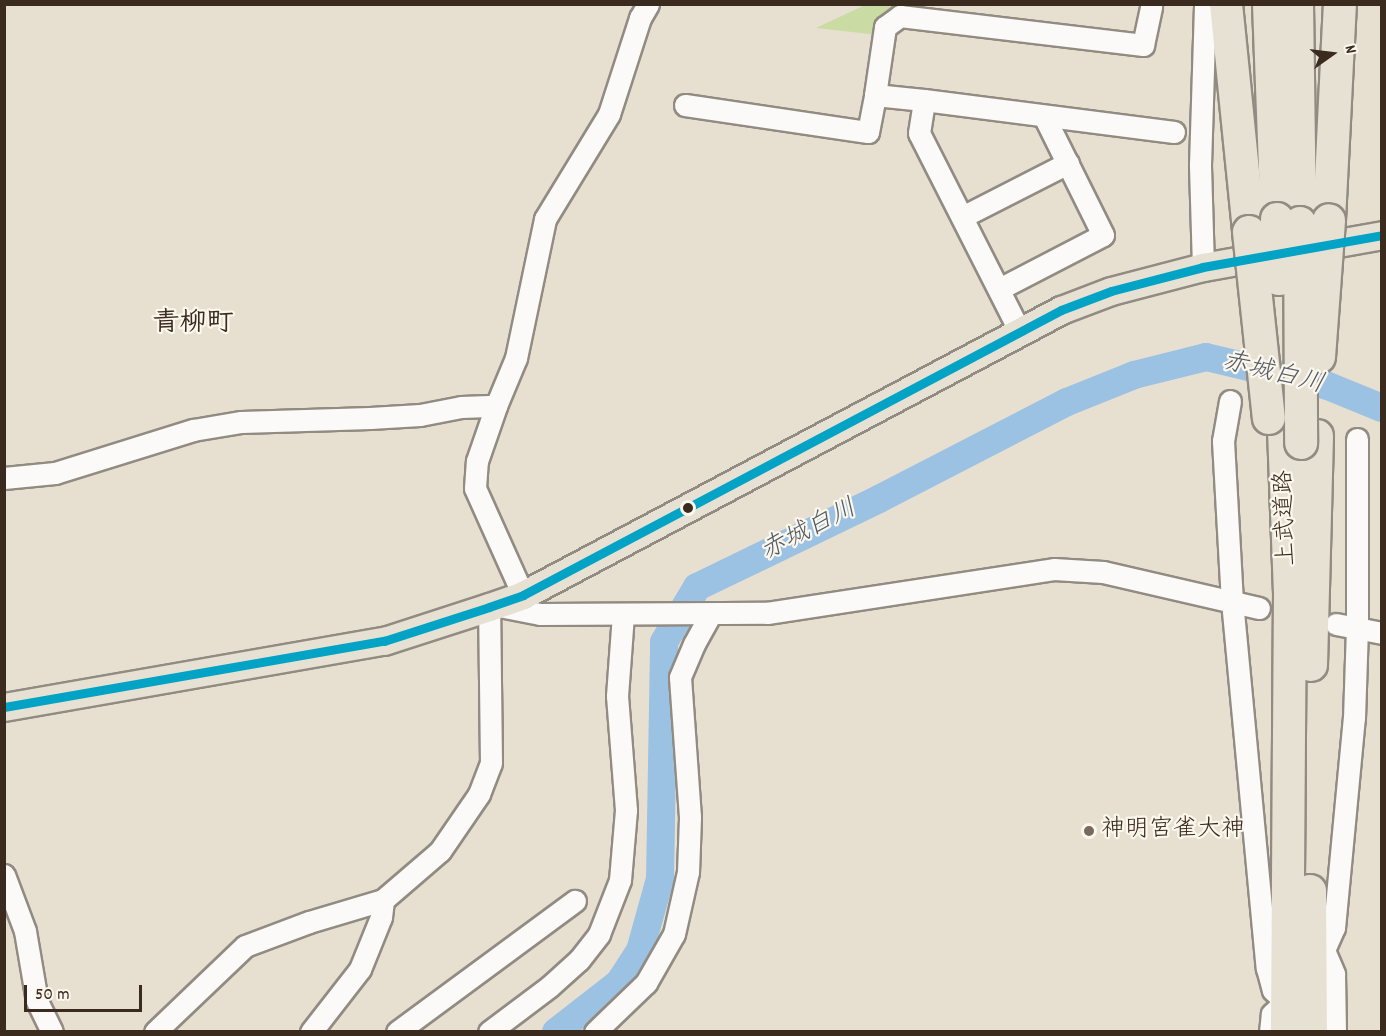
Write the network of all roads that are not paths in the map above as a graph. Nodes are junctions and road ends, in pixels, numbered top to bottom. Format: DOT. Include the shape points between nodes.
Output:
graph roads {
  1 [pos="648,4"];
  2 [pos="1205,4"];
  3 [pos="1226,4"];
  4 [pos="1269,4"];
  5 [pos="1298,4"];
  6 [pos="1340,4"];
  7 [pos="1151,6"];
  8 [pos="875,95"];
  9 [pos="924,100"];
  10 [pos="685,105"];
  11 [pos="1044,116"];
  12 [pos="1174,132"];
  13 [pos="1068,164"];
  14 [pos="962,217"];
  15 [pos="1302,221"];
  16 [pos="1382,236"];
  17 [pos="1203,267"];
  18 [pos="999,289"];
  19 [pos="1020,332"];
  20 [pos="1230,401"];
  21 [pos="496,406"];
  22 [pos="1293,432"];
  23 [pos="1357,439"];
  24 [pos="4,478"];
  25 [pos="523,595"];
  26 [pos="1232,601"];
  27 [pos="491,606"];
  28 [pos="1259,608"];
  29 [pos="629,614"];
  30 [pos="710,615"];
  31 [pos="1336,624"];
  32 [pos="1357,628"];
  33 [pos="1382,633"];
  34 [pos="4,707"];
  35 [pos="4,875"];
  36 [pos="383,900"];
  37 [pos="575,901"];
  38 [pos="1317,956"];
  39 [pos="1303,1011"];
  40 [pos="52,1032"];
  41 [pos="156,1032"];
  42 [pos="311,1032"];
  43 [pos="397,1032"];
  44 [pos="489,1032"];
  45 [pos="595,1032"];
  46 [pos="1270,1032"];
  47 [pos="1287,1032"];
  48 [pos="1335,1032"];
  1 -- 21 [label="street" via="609,114 545,219 516,358"];
  2 -- 17 [label="street" via="1200,165"];
  3 -- 22 [label="highway, bridge" via="1248,232"];
  4 -- 15 [label="highway, 上武道路"];
  5 -- 15 [label="highway, 上武道路"];
  6 -- 15 [label="highway"];
  7 -- 8 [label="street" via="1143,45 900,16 885,27"];
  8 -- 9 [label="street"];
  8 -- 10 [label="street" via="868,132"];
  9 -- 11 [label="street"];
  9 -- 14 [label="street" via="919,133"];
  11 -- 12 [label="street"];
  11 -- 13 [label="street"];
  13 -- 14 [label="street"];
  13 -- 18 [label="street" via="1103,235"];
  14 -- 18 [label="street"];
  15 -- 22 [label="highway, 上武道路, bridge"];
  16 -- 17 [label="main road"];
  17 -- 19 [label="main road" via="1111,291 1061,310"];
  18 -- 19 [label="street"];
  19 -- 25 [label="main road"];
  20 -- 26 [label="street" via="1223,441"];
  21 -- 24 [label="street" via="461,407 420,415 241,422 193,430 54,473"];
  21 -- 25 [label="street" via="477,461 474,488"];
  22 -- 38 [label="highway, 上武道路"];
  22 -- 39 [label="highway, 上武道路" via="1290,593"];
  23 -- 32 [label="street"];
  25 -- 27 [label="main road"];
  26 -- 28 [label="street"];
  26 -- 30 [label="street" via="1103,572 1054,569 841,604"];
  26 -- 39 [label="street" via="1267,968 1273,990"];
  27 -- 29 [label="street" via="540,614"];
  27 -- 34 [label="main road" via="384,641"];
  27 -- 36 [label="street" via="491,763 479,794 440,851"];
  29 -- 30 [label="street"];
  29 -- 44 [label="street" via="617,696 626,810 620,880 599,934 579,960"];
  30 -- 45 [label="street" via="680,677 690,817 688,872 675,934 646,983"];
  31 -- 32 [label="street"];
  32 -- 33 [label="street"];
  32 -- 38 [label="street" via="1354,718 1334,928"];
  35 -- 40 [label="street" via="25,931 37,1001"];
  36 -- 41 [label="street" via="245,946"];
  36 -- 42 [label="street" via="381,917 360,969"];
  37 -- 43 [label="street"];
  38 -- 39 [label="highway, 上武道路"];
  38 -- 48 [label="street" via="1334,974"];
  39 -- 46 [label="street" via="1272,1014"];
  39 -- 47 [label="highway, 上武道路"];
}
